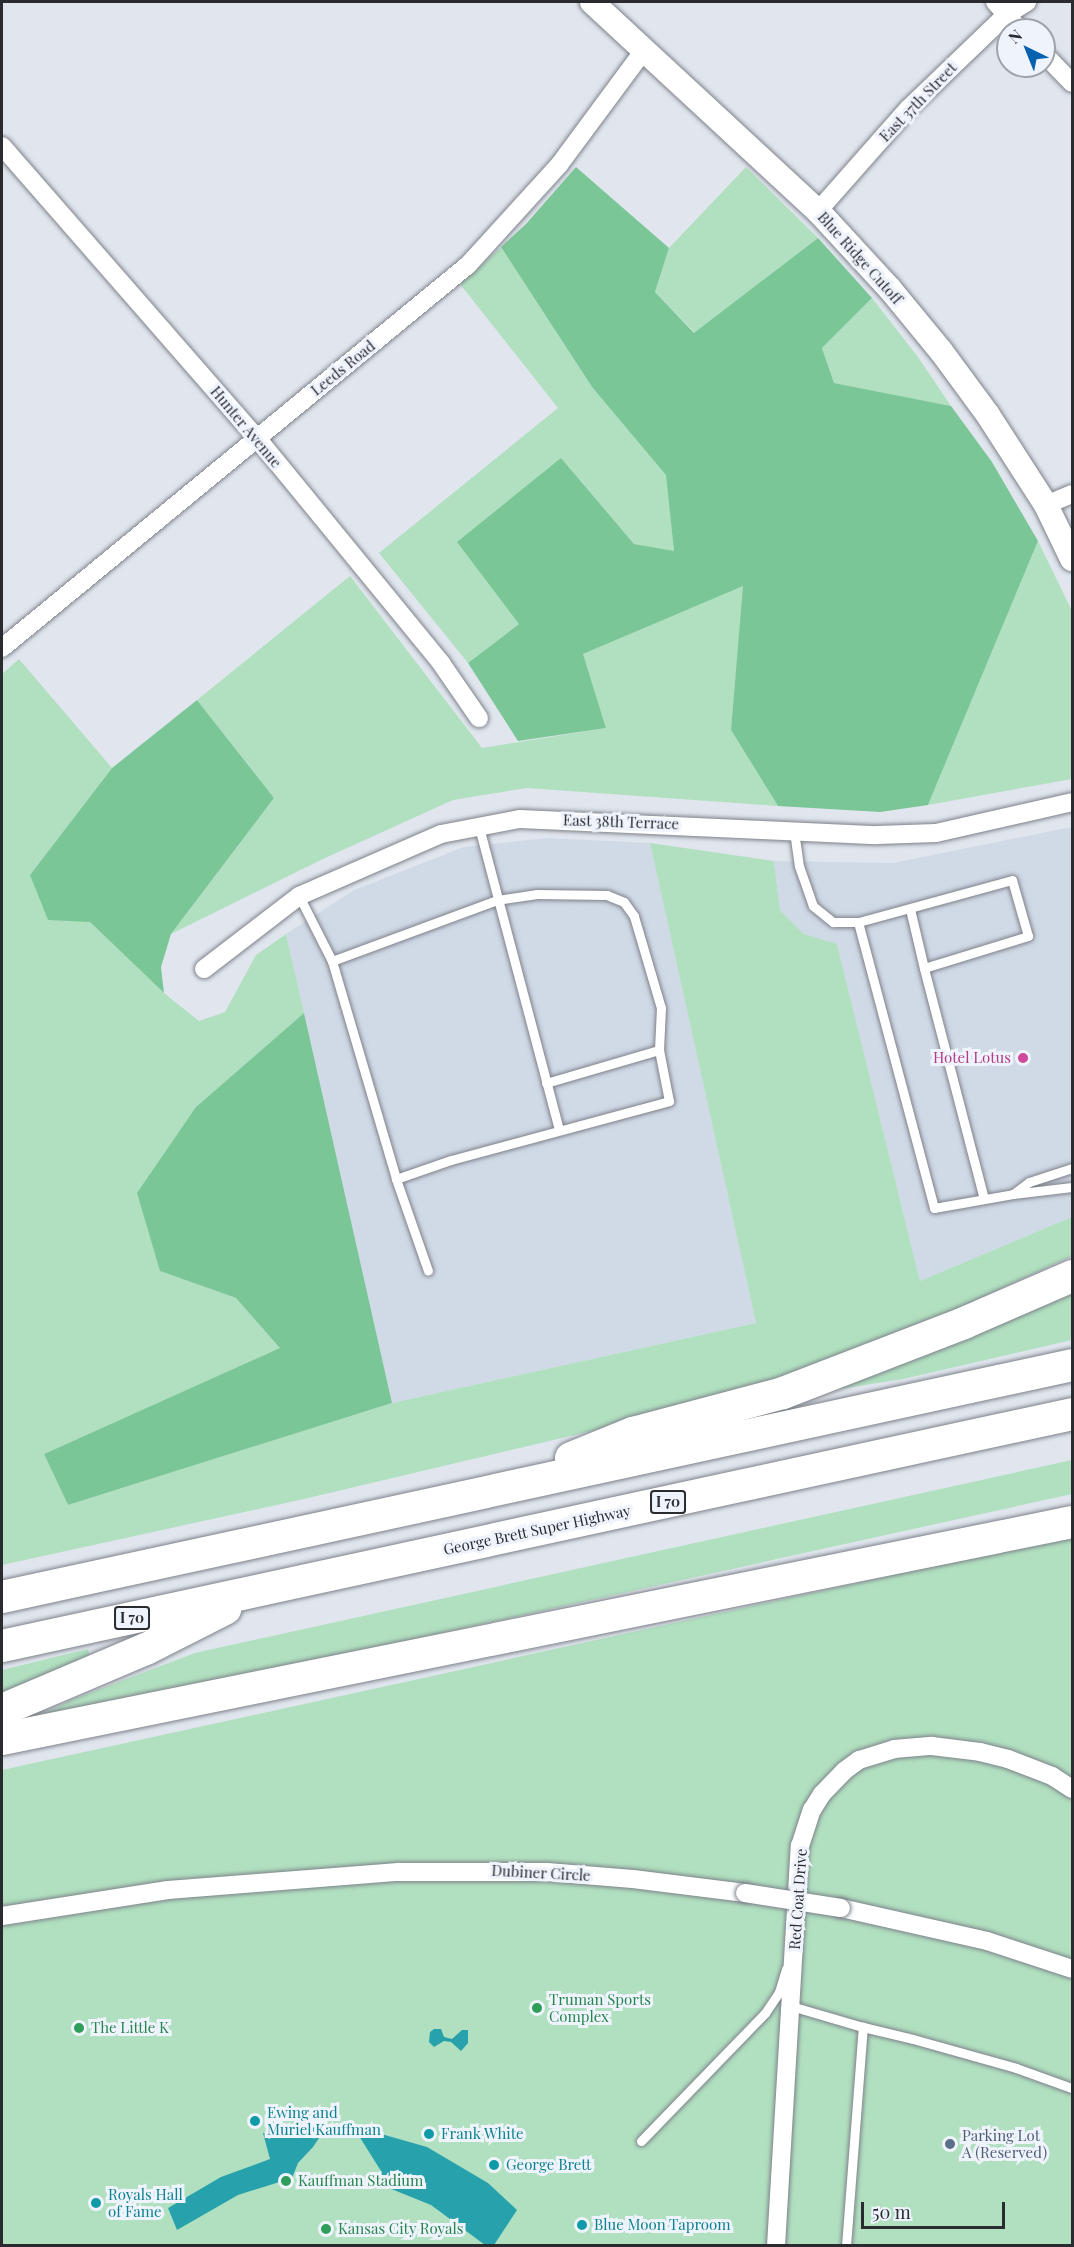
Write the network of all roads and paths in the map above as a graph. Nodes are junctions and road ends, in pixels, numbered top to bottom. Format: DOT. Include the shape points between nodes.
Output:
graph roads {
  1 [pos="592,2"];
  2 [pos="1027,2"];
  3 [pos="1000,8"];
  4 [pos="644,50"];
  5 [pos="1056,66"];
  6 [pos="1072,83"];
  7 [pos="2,146"];
  8 [pos="818,211"];
  9 [pos="258,438"];
  10 [pos="1072,494"];
  11 [pos="1046,505"];
  12 [pos="1072,559"];
  13 [pos="2,648"];
  14 [pos="479,718"];
  15 [pos="1072,802"];
  16 [pos="479,827"];
  17 [pos="794,831"];
  18 [pos="299,896"];
  19 [pos="497,900"];
  20 [pos="910,909"];
  21 [pos="858,922"];
  22 [pos="332,961"];
  23 [pos="924,968"];
  24 [pos="204,969"];
  25 [pos="659,1050"];
  26 [pos="546,1083"];
  27 [pos="559,1130"];
  28 [pos="1072,1168"];
  29 [pos="396,1179"];
  30 [pos="1072,1187"];
  31 [pos="1013,1194"];
  32 [pos="984,1199"];
  33 [pos="428,1270"];
  34 [pos="1072,1276"];
  35 [pos="1072,1365"];
  36 [pos="1072,1414"];
  37 [pos="490,1491"];
  38 [pos="1072,1522"];
  39 [pos="263,1589"];
  40 [pos="2,1597"];
  41 [pos="2,1646"];
  42 [pos="2,1710"];
  43 [pos="2,1739"];
  44 [pos="1072,1789"];
  45 [pos="2,1916"];
  46 [pos="795,1941"];
  47 [pos="1072,1969"];
  48 [pos="791,2006"];
  49 [pos="862,2027"];
  50 [pos="1072,2088"];
  51 [pos="641,2141"];
  52 [pos="776,2246"];
  53 [pos="846,2246"];
  1 -- 4 [label="main road, Blue Ridge Cutoff"];
  2 -- 3 [label="street, East 37th Street"];
  3 -- 8 [label="street, East 37th Street"];
  4 -- 8 [label="main road, Blue Ridge Cutoff"];
  4 -- 9 [label="street, Leeds Road" via="560,165 468,265"];
  5 -- 6 [label="street"];
  7 -- 9 [label="street, Hunter Avenue"];
  8 -- 11 [label="main road, Blue Ridge Cutoff" via="941,351"];
  9 -- 13 [label="street, Leeds Road"];
  9 -- 14 [label="street, Hunter Avenue" via="441,663"];
  10 -- 11 [label="street"];
  11 -- 12 [label="main road, Blue Ridge Cutoff"];
  15 -- 17 [label="street, East 38th Terrace" via="936,833"];
  16 -- 17 [label="street, East 38th Terrace" via="520,819"];
  16 -- 18 [label="street, East 38th Terrace" via="441,834"];
  16 -- 19 [label="lane"];
  17 -- 21 [label="lane" via="799,867 813,906 833,922"];
  18 -- 22 [label="lane"];
  18 -- 24 [label="street, East 38th Terrace"];
  19 -- 22 [label="lane"];
  19 -- 25 [label="lane" via="537,894 607,895 624,902 634,916 661,1008"];
  19 -- 26 [label="lane"];
  20 -- 21 [label="lane"];
  20 -- 23 [label="lane"];
  20 -- 23 [label="lane" via="1012,880 1028,936"];
  21 -- 32 [label="lane" via="934,1208"];
  22 -- 29 [label="lane"];
  23 -- 32 [label="lane"];
  25 -- 26 [label="lane"];
  25 -- 27 [label="lane" via="669,1101"];
  26 -- 27 [label="lane"];
  27 -- 29 [label="lane"];
  28 -- 31 [label="lane" via="1029,1182"];
  29 -- 33 [label="lane"];
  30 -- 31 [label="lane"];
  31 -- 32 [label="lane"];
  34 -- 37 [label="highway" via="964,1323 783,1393 633,1433"];
  35 -- 37 [label="highway"];
  36 -- 39 [label="highway, George Brett Super Highway / I 70"];
  37 -- 40 [label="highway"];
  38 -- 43 [label="highway"];
  39 -- 41 [label="highway, George Brett Super Highway / I 70"];
  39 -- 42 [label="highway" via="146,1649"];
  44 -- 46 [label="street, Red Coat Drive" via="1034,1768 999,1756 959,1749 903,1748 859,1760 822,1794 806,1826 800,1846"];
  45 -- 47 [label="street, Dubiner Circle, bridge" via="168,1890 398,1872 547,1872 633,1879 841,1908 987,1941"];
  46 -- 48 [label="street, Red Coat Drive"];
  46 -- 51 [label="lane" via="779,1992 765,2013"];
  48 -- 49 [label="lane"];
  48 -- 52 [label="street, Red Coat Drive"];
  49 -- 50 [label="lane" via="913,2038"];
  49 -- 53 [label="lane"];
}
